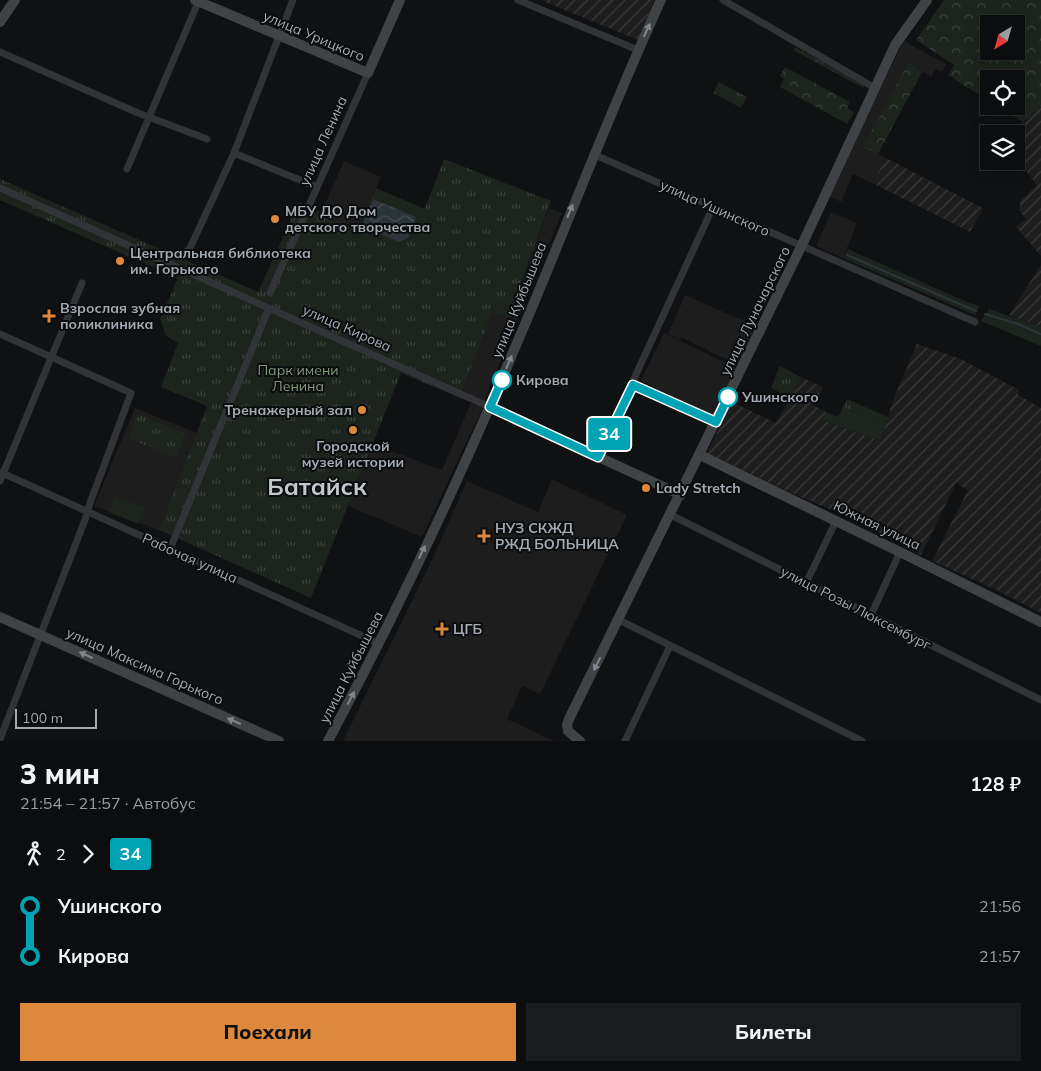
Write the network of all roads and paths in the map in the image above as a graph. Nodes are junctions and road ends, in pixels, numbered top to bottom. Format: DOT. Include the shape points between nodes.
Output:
graph roads {
  1 [pos="15,0"];
  2 [pos="197,0"];
  3 [pos="293,0"];
  4 [pos="400,0"];
  5 [pos="518,0"];
  6 [pos="661,0"];
  7 [pos="723,0"];
  8 [pos="926,0"];
  9 [pos="0,22"];
  10 [pos="279,36"];
  11 [pos="638,50"];
  12 [pos="0,52"];
  13 [pos="368,73"];
  14 [pos="875,88"];
  15 [pos="150,116"];
  16 [pos="207,139"];
  17 [pos="234,153"];
  18 [pos="593,154"];
  19 [pos="127,169"];
  20 [pos="0,188"];
  21 [pos="316,188"];
  22 [pos="713,207"];
  23 [pos="802,247"];
  24 [pos="174,254"];
  25 [pos="82,283"];
  26 [pos="270,293"];
  27 [pos="269,308"];
  28 [pos="974,322"];
  29 [pos="0,334"];
  30 [pos="52,357"];
  31 [pos="633,385"];
  32 [pos="490,407"];
  33 [pos="716,422"];
  34 [pos="700,456"];
  35 [pos="598,457"];
  36 [pos="1,475"];
  37 [pos="681,495"];
  38 [pos="87,511"];
  39 [pos="671,515"];
  40 [pos="836,521"];
  41 [pos="170,549"];
  42 [pos="900,552"];
  43 [pos="806,582"];
  44 [pos="871,615"];
  45 [pos="0,617"];
  46 [pos="619,620"];
  47 [pos="1041,622"];
  48 [pos="41,635"];
  49 [pos="380,644"];
  50 [pos="670,646"];
  51 [pos="1041,700"];
  52 [pos="0,740"];
  53 [pos="279,741"];
  54 [pos="328,741"];
  55 [pos="580,741"];
  56 [pos="625,741"];
  57 [pos="862,741"];
  1 -- 9 [label="street"];
  2 -- 10 [label="street, улица Урицкого"];
  2 -- 15 [label="street"];
  3 -- 10 [label="street"];
  4 -- 13 [label="street, улица Ленина"];
  5 -- 11 [label="street"];
  11 -- 6 [label="street, улица Куйбышева, one-way"];
  7 -- 14 [label="street"];
  8 -- 14 [label="street, улица Луначарского" via="895,45"];
  10 -- 13 [label="street, улица Урицкого"];
  10 -- 17 [label="street"];
  11 -- 18 [label="street, улица Куйбышева"];
  12 -- 15 [label="street"];
  13 -- 21 [label="street, улица Ленина"];
  14 -- 23 [label="street, улица Луначарского"];
  15 -- 16 [label="street"];
  15 -- 19 [label="street"];
  17 -- 21 [label="street"];
  17 -- 24 [label="street" via="190,248 184,254"];
  18 -- 22 [label="street, улица Ушинского"];
  32 -- 18 [label="street, улица Куйбышева, one-way"];
  20 -- 27 [label="street, улица Кирова"];
  21 -- 26 [label="street, улица Ленина"];
  22 -- 23 [label="street, улица Ушинского"];
  22 -- 31 [label="street"];
  23 -- 28 [label="street, улица Ушинского"];
  23 -- 33 [label="street, улица Луначарского"];
  25 -- 30 [label="street"];
  27 -- 32 [label="street, улица Кирова"];
  27 -- 41 [label="street"];
  29 -- 30 [label="street"];
  30 -- 36 [label="street"];
  30 -- 38 [label="street" via="131,393"];
  31 -- 33 [label="street"];
  31 -- 35 [label="street"];
  32 -- 35 [label="street, улица Кирова"];
  49 -- 32 [label="street, улица Куйбышева, one-way"];
  33 -- 34 [label="street, улица Луначарского"];
  34 -- 37 [label="street, улица Луначарского"];
  34 -- 40 [label="street, Южная улица"];
  35 -- 37 [label="street, улица Кирова"];
  36 -- 38 [label="street, Рабочая улица"];
  37 -- 39 [label="street, улица Луначарского"];
  38 -- 41 [label="street, Рабочая улица"];
  38 -- 48 [label="street"];
  39 -- 43 [label="street, улица Розы Люксембург"];
  39 -- 46 [label="street, улица Луначарского"];
  40 -- 42 [label="street, Южная улица"];
  40 -- 43 [label="street"];
  41 -- 49 [label="street, Рабочая улица"];
  42 -- 44 [label="street"];
  42 -- 47 [label="street, Южная улица"];
  43 -- 44 [label="street, улица Розы Люксембург"];
  44 -- 51 [label="street, улица Розы Люксембург"];
  45 -- 48 [label="street, улица Максима Горького"];
  46 -- 50 [label="street"];
  46 -- 55 [label="street, улица Луначарского, one-way" via="567,725 571,735"];
  48 -- 52 [label="street"];
  53 -- 48 [label="street, улица Максима Горького, one-way"];
  54 -- 49 [label="street, улица Куйбышева, one-way"];
  50 -- 56 [label="street"];
  50 -- 57 [label="street"];
}
